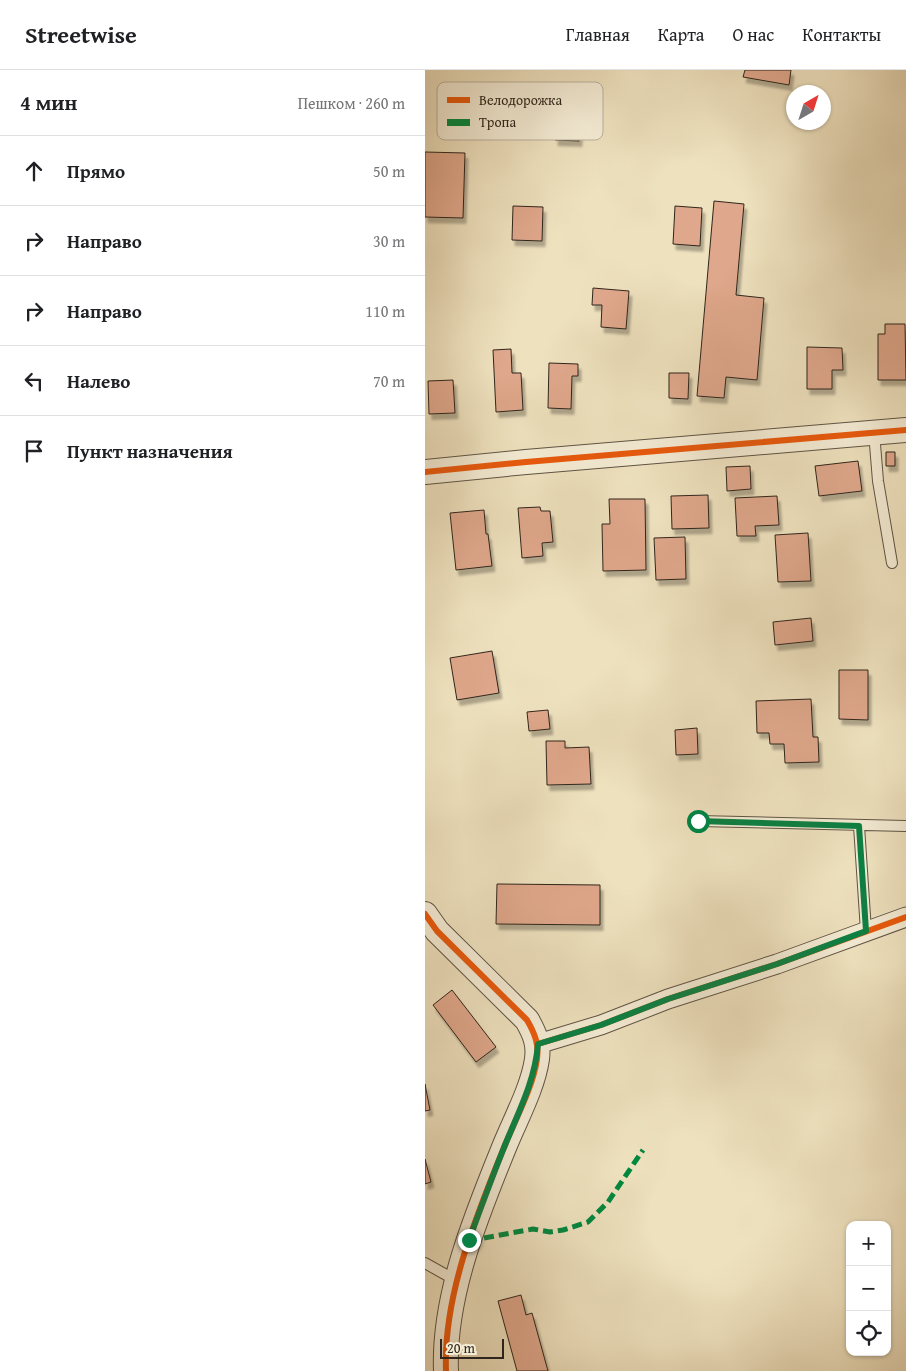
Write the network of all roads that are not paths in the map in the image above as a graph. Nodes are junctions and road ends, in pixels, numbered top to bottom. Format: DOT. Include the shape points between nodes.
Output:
graph roads {
  1 [pos="906,430"];
  2 [pos="874,432"];
  3 [pos="425,472"];
  4 [pos="892,563"];
  5 [pos="698,821"];
  6 [pos="859,826"];
  7 [pos="906,826"];
  8 [pos="425,914"];
  9 [pos="906,917"];
  10 [pos="866,931"];
  11 [pos="538,1044"];
  12 [pos="425,1263"];
  13 [pos="458,1282"];
  14 [pos="446,1371"];
  1 -- 2 [label="street"];
  2 -- 3 [label="street"];
  2 -- 4 [label="lane" via="878,481"];
  5 -- 6 [label="lane"];
  6 -- 7 [label="lane"];
  6 -- 10 [label="lane"];
  8 -- 11 [label="street" via="437,931 527,1020"];
  9 -- 10 [label="street"];
  10 -- 11 [label="street" via="601,1025"];
  11 -- 13 [label="street" via="532,1080 489,1185"];
  12 -- 13 [label="lane"];
  13 -- 14 [label="street" via="449,1320"];
}
